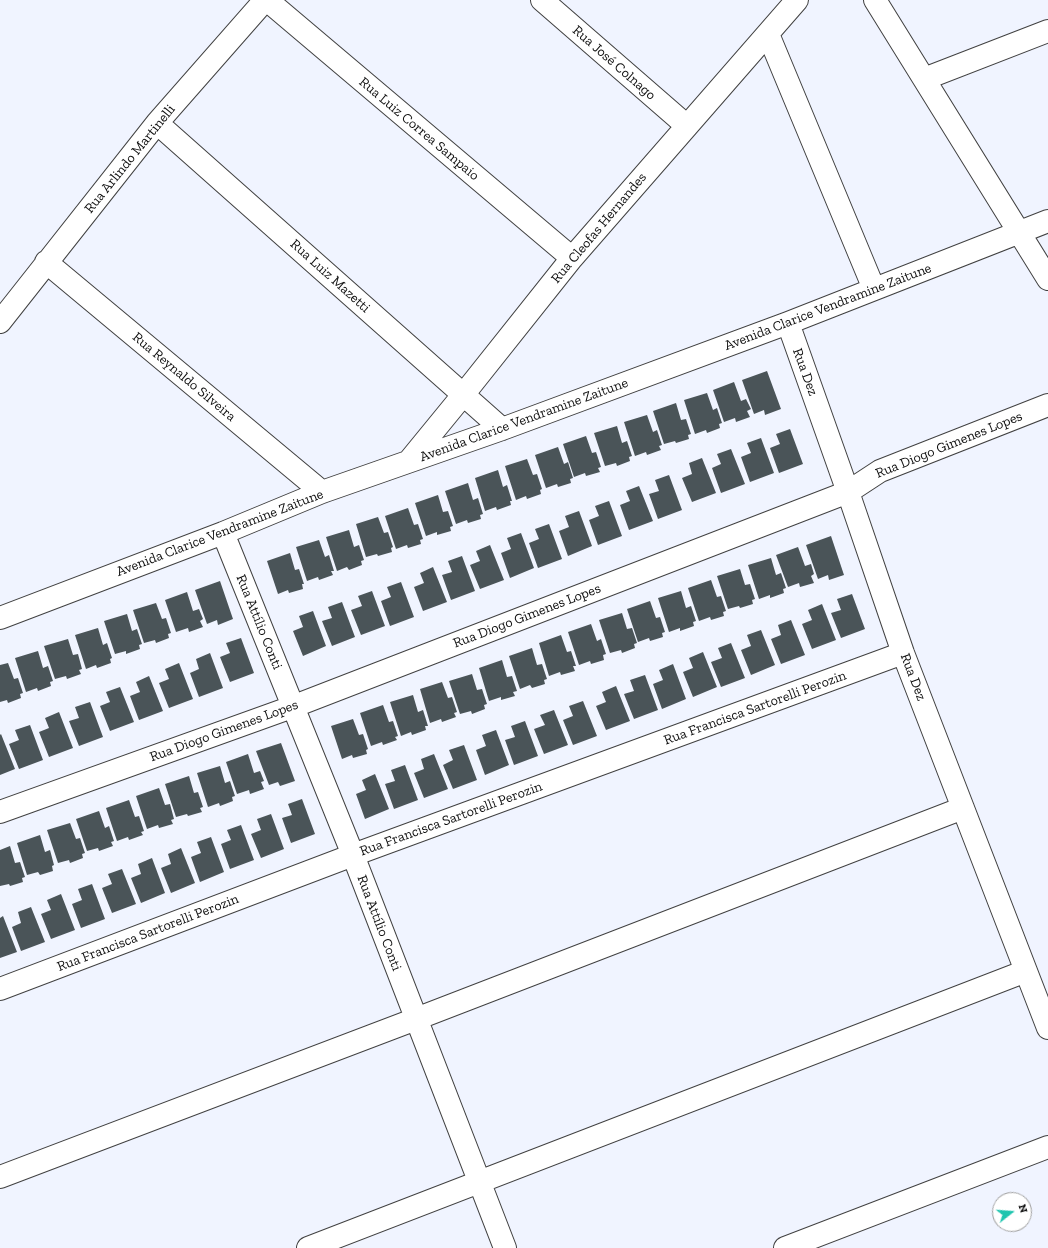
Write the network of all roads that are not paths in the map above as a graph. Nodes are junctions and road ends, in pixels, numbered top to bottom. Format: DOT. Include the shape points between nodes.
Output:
graph roads {
  1 [pos="266,0"];
  2 [pos="542,0"];
  3 [pos="797,0"];
  4 [pos="875,0"];
  5 [pos="1048,31"];
  6 [pos="768,34"];
  7 [pos="924,79"];
  8 [pos="157,123"];
  9 [pos="687,126"];
  10 [pos="1048,221"];
  11 [pos="1019,232"];
  12 [pos="572,258"];
  13 [pos="46,262"];
  14 [pos="1048,279"];
  15 [pos="874,289"];
  16 [pos="0,322"];
  17 [pos="788,323"];
  18 [pos="463,394"];
  19 [pos="1048,405"];
  20 [pos="502,429"];
  21 [pos="409,461"];
  22 [pos="322,492"];
  23 [pos="848,492"];
  24 [pos="223,533"];
  25 [pos="0,618"];
  26 [pos="903,653"];
  27 [pos="292,707"];
  28 [pos="963,808"];
  29 [pos="0,812"];
  30 [pos="353,855"];
  31 [pos="1026,971"];
  32 [pos="0,989"];
  33 [pos="416,1019"];
  34 [pos="1048,1028"];
  35 [pos="1048,1147"];
  36 [pos="0,1177"];
  37 [pos="479,1182"];
  38 [pos="308,1248"];
  39 [pos="505,1248"];
  40 [pos="785,1248"];
  1 -- 8 [label="street, Rua Arlindo Martinelli"];
  1 -- 12 [label="street, Rua Luiz Correa Sampaio"];
  2 -- 9 [label="street, Rua José Colnago"];
  3 -- 6 [label="street, Rua Cleofas Hernandes"];
  4 -- 7 [label="street"];
  5 -- 7 [label="street"];
  6 -- 9 [label="street, Rua Cleofas Hernandes"];
  6 -- 15 [label="street"];
  7 -- 11 [label="street"];
  8 -- 13 [label="street, Rua Arlindo Martinelli"];
  8 -- 18 [label="street, Rua Luiz Mazetti"];
  9 -- 12 [label="street, Rua Cleofas Hernandes"];
  10 -- 11 [label="street, Avenida Clarice Vendramine Zaitune"];
  11 -- 14 [label="street"];
  11 -- 15 [label="street, Avenida Clarice Vendramine Zaitune"];
  12 -- 18 [label="street, Rua Cleofas Hernandes"];
  13 -- 16 [label="street, Rua Arlindo Martinelli"];
  13 -- 22 [label="street, Rua Reynaldo Silveira"];
  15 -- 17 [label="street, Avenida Clarice Vendramine Zaitune"];
  17 -- 20 [label="street, Avenida Clarice Vendramine Zaitune"];
  17 -- 23 [label="street, Rua Dez"];
  18 -- 20 [label="street, Rua Luiz Mazetti"];
  18 -- 21 [label="street, Rua Cleofas Hernandes"];
  19 -- 23 [label="street, Rua Diogo Gimenes Lopes" via="880,471"];
  20 -- 21 [label="street, Avenida Clarice Vendramine Zaitune"];
  21 -- 22 [label="street, Avenida Clarice Vendramine Zaitune"];
  22 -- 24 [label="street, Avenida Clarice Vendramine Zaitune"];
  23 -- 26 [label="street, Rua Dez"];
  23 -- 27 [label="street, Rua Diogo Gimenes Lopes"];
  24 -- 25 [label="street, Avenida Clarice Vendramine Zaitune"];
  24 -- 27 [label="street, Rua Attílio Conti"];
  26 -- 28 [label="street, Rua Dez"];
  26 -- 30 [label="street, Rua Francisca Sartorelli Perozin"];
  27 -- 29 [label="street, Rua Diogo Gimenes Lopes"];
  27 -- 30 [label="street, Rua Attílio Conti"];
  28 -- 31 [label="street, Rua Dez"];
  28 -- 33 [label="street"];
  30 -- 32 [label="street, Rua Francisca Sartorelli Perozin"];
  30 -- 33 [label="street, Rua Attílio Conti"];
  31 -- 34 [label="street, Rua Dez"];
  31 -- 37 [label="street"];
  33 -- 36 [label="street"];
  33 -- 37 [label="street, Rua Attílio Conti"];
  35 -- 40 [label="street"];
  37 -- 38 [label="street"];
  37 -- 39 [label="street, Rua Attílio Conti"];
}
